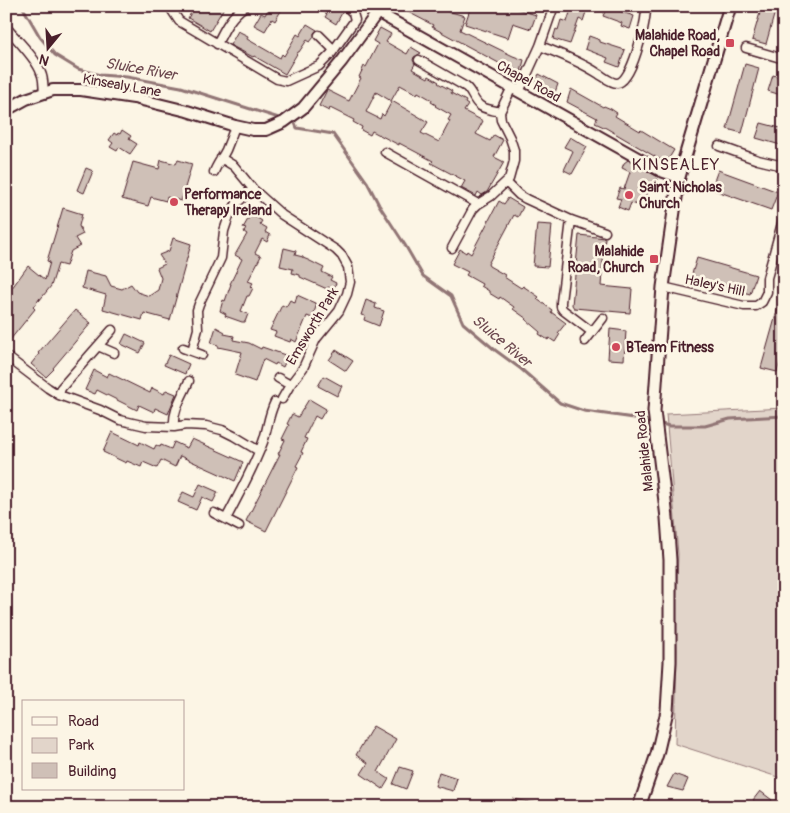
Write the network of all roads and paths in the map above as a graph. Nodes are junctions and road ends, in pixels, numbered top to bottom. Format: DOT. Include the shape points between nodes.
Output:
graph roads {
  1 [pos="169,6"];
  2 [pos="245,6"];
  3 [pos="346,6"];
  4 [pos="366,6"];
  5 [pos="554,6"];
  6 [pos="642,6"];
  7 [pos="730,6"];
  8 [pos="380,10"];
  9 [pos="6,27"];
  10 [pos="319,35"];
  11 [pos="216,44"];
  12 [pos="540,46"];
  13 [pos="746,48"];
  14 [pos="334,50"];
  15 [pos="784,59"];
  16 [pos="419,60"];
  17 [pos="516,89"];
  18 [pos="44,93"];
  19 [pos="6,110"];
  20 [pos="500,112"];
  21 [pos="235,126"];
  22 [pos="719,146"];
  23 [pos="385,152"];
  24 [pos="221,158"];
  25 [pos="784,168"];
  26 [pos="214,172"];
  27 [pos="679,178"];
  28 [pos="506,182"];
  29 [pos="253,189"];
  30 [pos="478,204"];
  31 [pos="784,216"];
  32 [pos="571,220"];
  33 [pos="605,232"];
  34 [pos="452,248"];
  35 [pos="663,287"];
  36 [pos="603,318"];
  37 [pos="112,330"];
  38 [pos="592,332"];
  39 [pos="585,341"];
  40 [pos="98,346"];
  41 [pos="183,348"];
  42 [pos="192,351"];
  43 [pos="114,353"];
  44 [pos="202,355"];
  45 [pos="6,356"];
  46 [pos="278,378"];
  47 [pos="189,381"];
  48 [pos="290,385"];
  49 [pos="58,395"];
  50 [pos="174,427"];
  51 [pos="259,451"];
  52 [pos="214,513"];
  53 [pos="226,519"];
  54 [pos="239,526"];
  55 [pos="639,807"];
  1 -- 11 [label="street" via="179,21"];
  2 -- 11 [label="street" via="229,21"];
  3 -- 14 [label="street" via="356,20"];
  4 -- 8 [label="street, Chapel Road"];
  5 -- 12 [label="street"];
  6 -- 12 [label="street" via="646,19 634,61 622,81 610,81 589,67"];
  7 -- 27 [label="main road, Malahide Road"];
  8 -- 17 [label="street, Chapel Road"];
  8 -- 21 [label="street, Kinsealy Lane" via="294,116 266,130"];
  9 -- 18 [label="street" via="41,71"];
  10 -- 14 [label="street"];
  11 -- 14 [label="street" via="284,81 318,66"];
  12 -- 17 [label="street"];
  13 -- 15 [label="street"];
  16 -- 20 [label="street" via="466,87 481,107"];
  17 -- 20 [label="street"];
  17 -- 27 [label="street, Chapel Road"];
  18 -- 19 [label="street, Kinsealy Lane"];
  18 -- 21 [label="street, Kinsealy Lane" via="81,90 125,96"];
  20 -- 28 [label="street" via="514,150 512,170"];
  21 -- 24 [label="street"];
  22 -- 25 [label="street"];
  23 -- 30 [label="street"];
  24 -- 26 [label="street"];
  24 -- 29 [label="street, Emsworth Park" via="234,166"];
  27 -- 35 [label="main road, Malahide Road"];
  28 -- 30 [label="street"];
  28 -- 32 [label="street" via="519,195"];
  29 -- 42 [label="street" via="237,203 226,225 221,258 198,304 198,330"];
  29 -- 48 [label="street, Emsworth Park" via="287,219 336,250 348,267 350,282 342,306 316,340"];
  30 -- 34 [label="street"];
  31 -- 35 [label="street, Haley's Hill" via="767,278 767,292 756,306"];
  32 -- 33 [label="street"];
  32 -- 38 [label="street" via="561,302 563,310"];
  35 -- 55 [label="main road, Malahide Road" via="654,410 670,560 670,662 667,711"];
  36 -- 38 [label="street"];
  37 -- 40 [label="street"];
  38 -- 39 [label="street"];
  40 -- 43 [label="street"];
  40 -- 49 [label="street"];
  41 -- 42 [label="street"];
  42 -- 44 [label="street"];
  45 -- 49 [label="street"];
  46 -- 48 [label="street"];
  47 -- 50 [label="street" via="173,420"];
  48 -- 51 [label="street, Emsworth Park" via="270,412"];
  49 -- 50 [label="street" via="120,420 146,426"];
  50 -- 51 [label="street" via="206,426 222,430"];
  51 -- 53 [label="street, Emsworth Park"];
  52 -- 53 [label="street"];
  53 -- 54 [label="street"];
}
